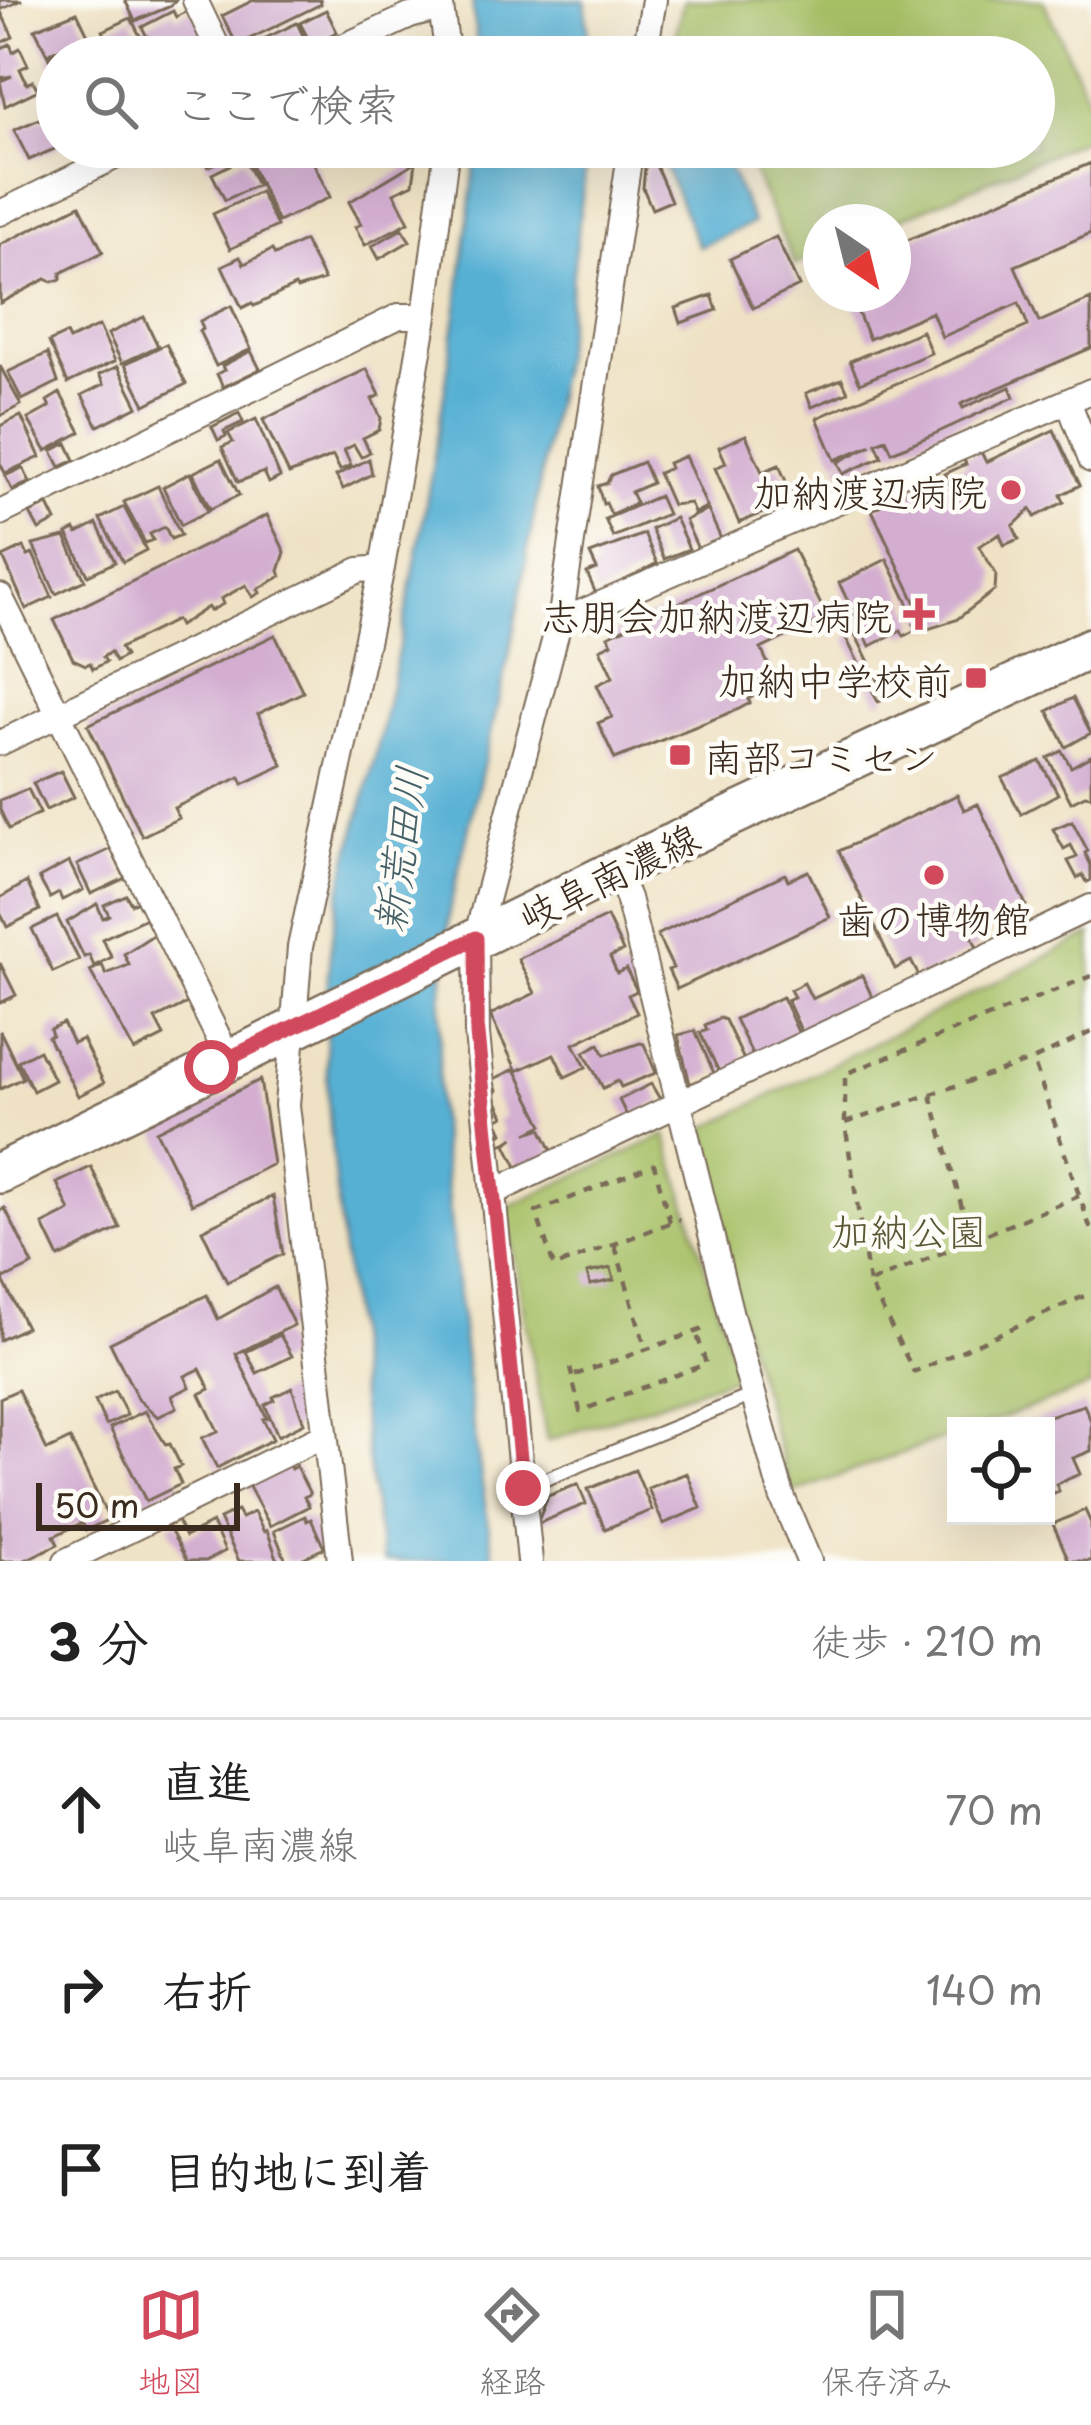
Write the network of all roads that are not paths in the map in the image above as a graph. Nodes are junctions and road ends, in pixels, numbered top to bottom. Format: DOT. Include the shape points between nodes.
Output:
graph roads {
  1 [pos="195,0"];
  2 [pos="654,0"];
  3 [pos="441,4"];
  4 [pos="212,36"];
  5 [pos="367,36"];
  6 [pos="445,36"];
  7 [pos="648,36"];
  8 [pos="92,168"];
  9 [pos="444,168"];
  10 [pos="628,168"];
  11 [pos="0,213"];
  12 [pos="425,316"];
  13 [pos="1080,396"];
  14 [pos="1091,460"];
  15 [pos="0,513"];
  16 [pos="382,568"];
  17 [pos="0,596"];
  18 [pos="561,615"];
  19 [pos="1091,648"];
  20 [pos="58,715"];
  21 [pos="0,743"];
  22 [pos="616,870"];
  23 [pos="1091,907"];
  24 [pos="476,938"];
  25 [pos="292,1029"];
  26 [pos="229,1059"];
  27 [pos="679,1102"];
  28 [pos="0,1173"];
  29 [pos="494,1192"];
  30 [pos="754,1395"];
  31 [pos="323,1435"];
  32 [pos="523,1488"];
  33 [pos="66,1561"];
  34 [pos="340,1561"];
  35 [pos="530,1561"];
  36 [pos="809,1561"];
  1 -- 4 [label="street"];
  2 -- 7 [label="street"];
  3 -- 5 [label="street"];
  3 -- 6 [label="street"];
  8 -- 11 [label="street"];
  9 -- 12 [label="street"];
  10 -- 18 [label="street"];
  12 -- 15 [label="street" via="399,316"];
  12 -- 16 [label="street"];
  13 -- 14 [label="street"];
  13 -- 18 [label="street"];
  16 -- 20 [label="street" via="359,570"];
  16 -- 25 [label="street" via="300,946"];
  17 -- 20 [label="street"];
  18 -- 24 [label="street"];
  19 -- 22 [label="main road, 岐阜南濃線"];
  20 -- 21 [label="street"];
  20 -- 26 [label="street"];
  22 -- 24 [label="main road, 岐阜南濃線"];
  22 -- 27 [label="street"];
  23 -- 27 [label="street"];
  24 -- 25 [label="main road, 岐阜南濃線"];
  24 -- 29 [label="street"];
  25 -- 26 [label="main road, 岐阜南濃線"];
  25 -- 31 [label="street" via="287,1105"];
  26 -- 28 [label="main road, 岐阜南濃線"];
  27 -- 29 [label="street"];
  27 -- 30 [label="street"];
  29 -- 32 [label="street"];
  30 -- 32 [label="lane"];
  30 -- 36 [label="street"];
  31 -- 33 [label="street"];
  31 -- 34 [label="street"];
  32 -- 35 [label="street"];
}
